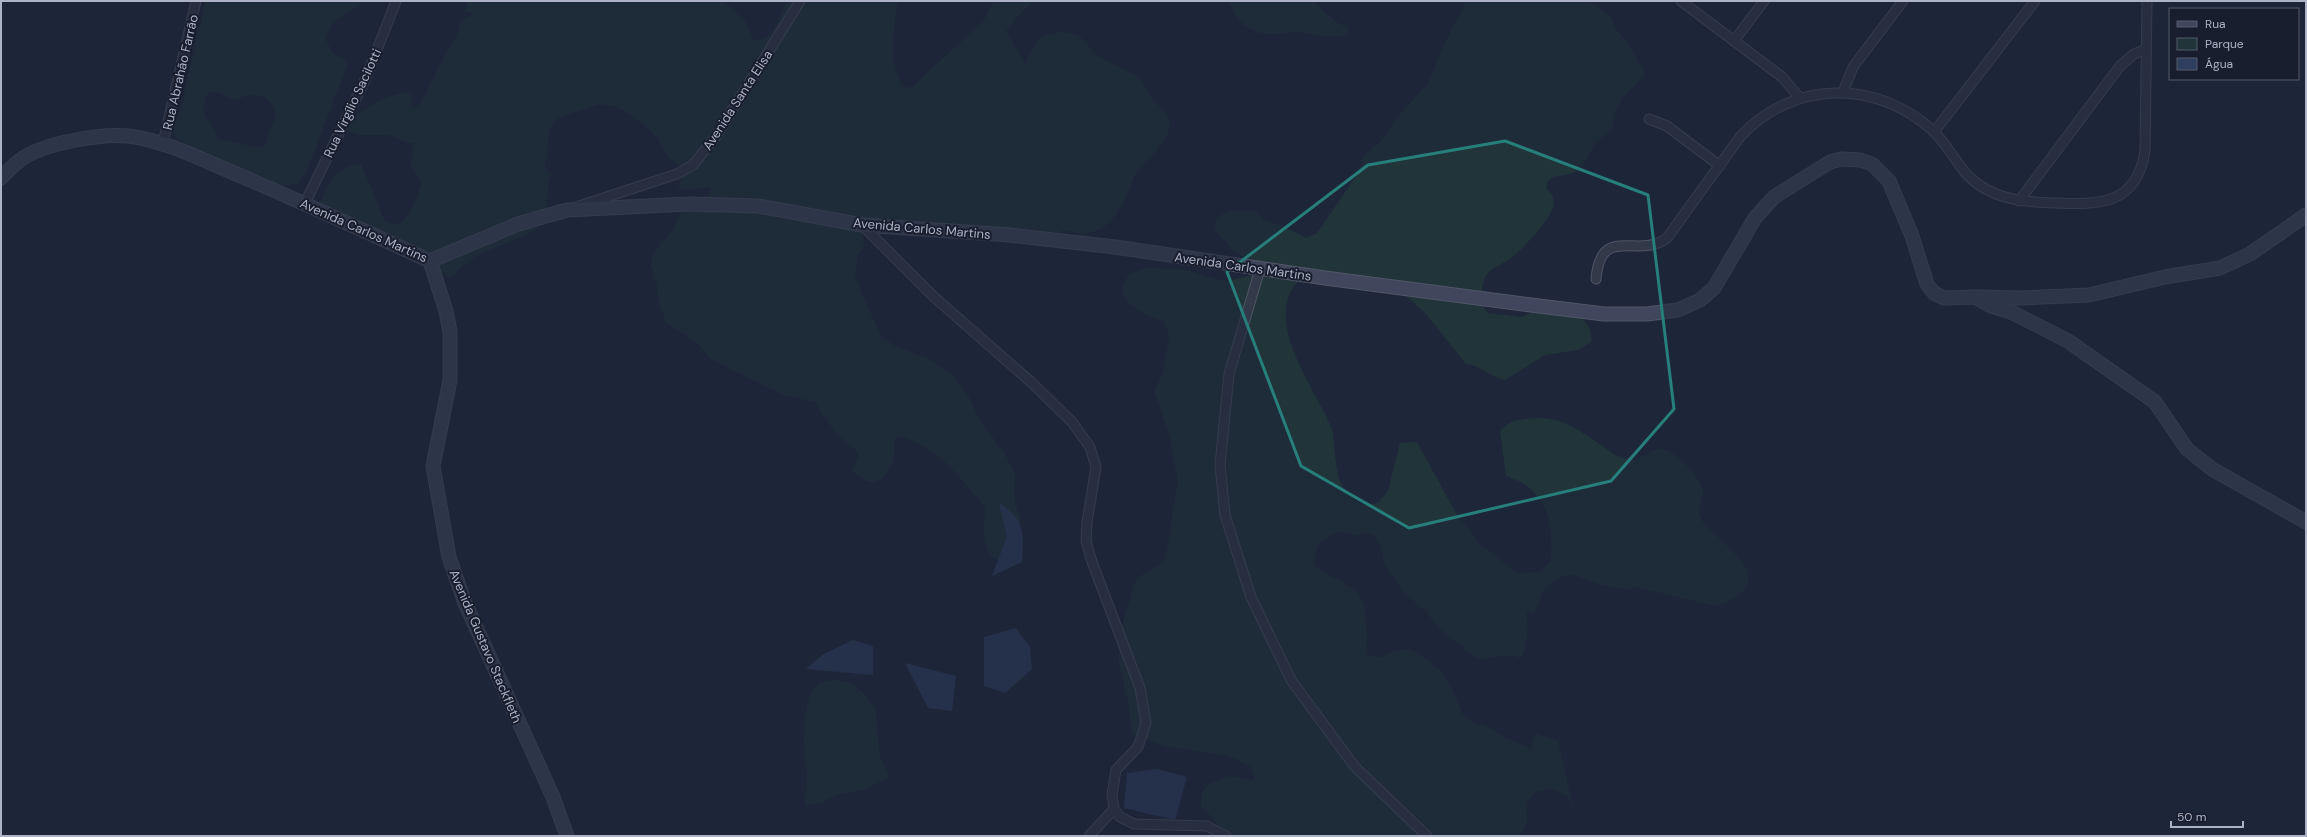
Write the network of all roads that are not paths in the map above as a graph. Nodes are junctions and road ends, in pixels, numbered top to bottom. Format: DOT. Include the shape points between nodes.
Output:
graph roads {
  1 [pos="196,1"];
  2 [pos="396,1"];
  3 [pos="800,1"];
  4 [pos="1681,1"];
  5 [pos="1764,1"];
  6 [pos="1903,1"];
  7 [pos="2035,1"];
  8 [pos="2147,1"];
  9 [pos="1734,41"];
  10 [pos="2146,49"];
  11 [pos="1843,92"];
  12 [pos="1800,98"];
  13 [pos="1649,119"];
  14 [pos="1934,132"];
  15 [pos="163,144"];
  16 [pos="1720,166"];
  17 [pos="1,178"];
  18 [pos="2019,201"];
  19 [pos="305,203"];
  20 [pos="568,210"];
  21 [pos="2306,215"];
  22 [pos="862,225"];
  23 [pos="430,261"];
  24 [pos="1260,269"];
  25 [pos="1596,279"];
  26 [pos="1975,297"];
  27 [pos="2306,522"];
  28 [pos="1114,810"];
  29 [pos="567,836"];
  30 [pos="1089,836"];
  31 [pos="1226,836"];
  32 [pos="1427,836"];
  1 -- 15 [label="street, Rua Abrahão Farrão"];
  2 -- 19 [label="street, Rua Virgílio Sacilotti" via="366,78"];
  3 -- 20 [label="street, Avenida Santa Elisa" via="716,136 693,165 669,177"];
  4 -- 9 [label="street"];
  5 -- 9 [label="street"];
  6 -- 11 [label="street" via="1853,67"];
  7 -- 14 [label="street"];
  8 -- 10 [label="street"];
  9 -- 12 [label="street" via="1782,77"];
  10 -- 18 [label="street" via="2124,62"];
  10 -- 18 [label="street" via="2145,151 2142,167 2134,181 2115,197 2098,204"];
  11 -- 12 [label="street"];
  11 -- 14 [label="street" via="1870,96 1897,106 1921,120"];
  12 -- 16 [label="street" via="1774,109 1751,125"];
  13 -- 16 [label="street" via="1667,126"];
  14 -- 18 [label="street" via="1957,164 1973,180 1991,192"];
  15 -- 17 [label="street, Avenida Carlos Martins" via="128,136 112,136 56,145 24,157"];
  15 -- 19 [label="street, Avenida Carlos Martins"];
  16 -- 25 [label="street" via="1667,238 1653,245 1616,245 1608,248 1598,264"];
  19 -- 23 [label="street, Avenida Carlos Martins"];
  20 -- 22 [label="street, Avenida Carlos Martins" via="688,204 758,206"];
  20 -- 23 [label="street, Avenida Carlos Martins" via="518,224"];
  21 -- 26 [label="street, Avenida Carlos Martins" via="2250,254 2220,268 2165,277 2089,295"];
  22 -- 24 [label="street, Avenida Carlos Martins" via="1017,236 1115,247"];
  22 -- 28 [label="street" via="933,296 1072,422 1090,447 1096,468 1086,541 1140,688 1146,723 1138,746 1116,770 1112,795"];
  23 -- 29 [label="street, Avenida Gustavo Stackfleth" via="450,332 450,380 433,466 449,557 465,603 553,797"];
  24 -- 26 [label="street, Avenida Carlos Martins" via="1604,314 1647,314 1678,310 1700,300 1714,288 1755,218 1774,197 1830,162 1854,159 1872,164 1889,181 1912,236 1927,284 1934,293 1944,298"];
  24 -- 32 [label="street" via="1229,374 1220,465 1225,515 1251,596 1291,680 1355,767"];
  26 -- 27 [label="street" via="2062,337 2101,362 2155,402 2187,449 2212,469"];
  28 -- 30 [label="street"];
  28 -- 31 [label="street" via="1120,817 1134,824 1207,826"];
}
